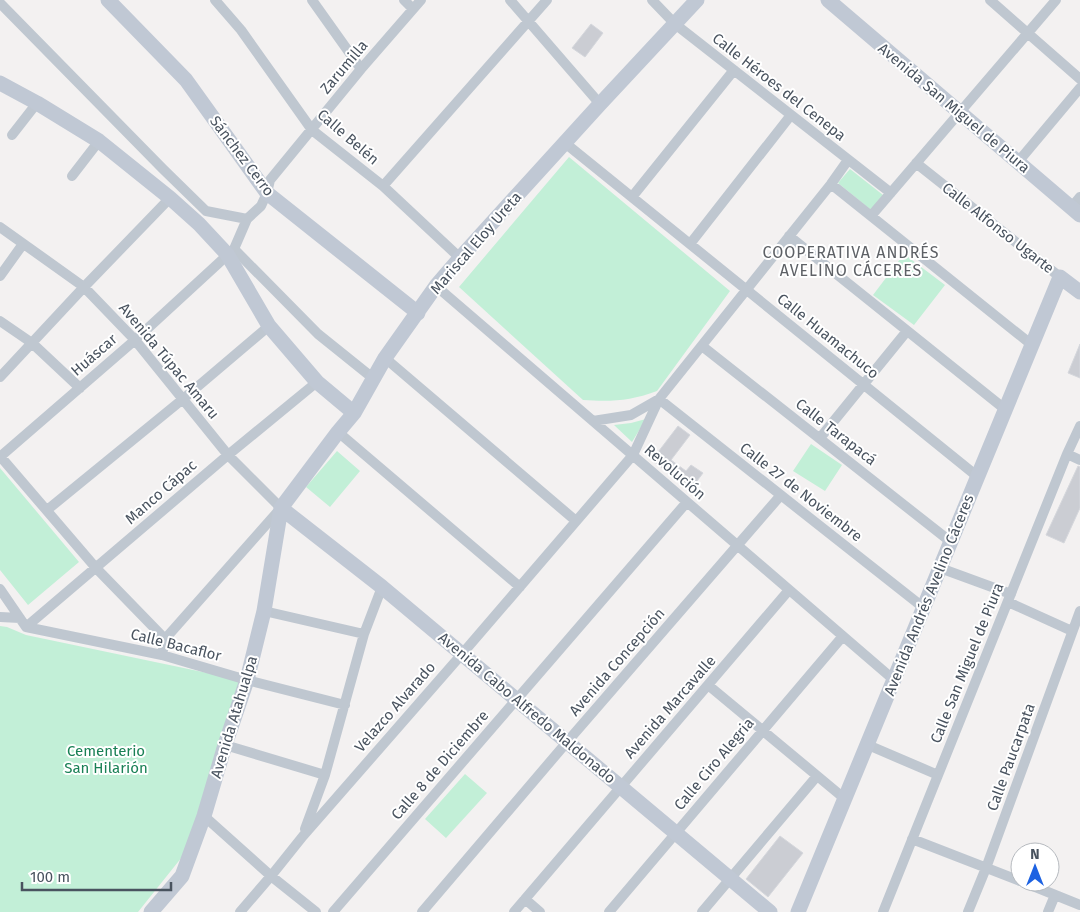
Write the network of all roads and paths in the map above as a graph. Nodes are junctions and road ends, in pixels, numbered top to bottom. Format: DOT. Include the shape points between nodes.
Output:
graph roads {
  1 [pos="108,0"];
  2 [pos="216,0"];
  3 [pos="312,0"];
  4 [pos="404,0"];
  5 [pos="421,0"];
  6 [pos="510,0"];
  7 [pos="547,0"];
  8 [pos="652,0"];
  9 [pos="697,0"];
  10 [pos="828,0"];
  11 [pos="990,0"];
  12 [pos="1056,0"];
  13 [pos="0,3"];
  14 [pos="412,10"];
  15 [pos="528,21"];
  16 [pos="675,24"];
  17 [pos="1028,33"];
  18 [pos="361,69"];
  19 [pos="734,70"];
  20 [pos="1080,79"];
  21 [pos="0,83"];
  22 [pos="1080,88"];
  23 [pos="37,103"];
  24 [pos="600,104"];
  25 [pos="959,113"];
  26 [pos="791,115"];
  27 [pos="312,130"];
  28 [pos="12,135"];
  29 [pos="98,141"];
  30 [pos="565,143"];
  31 [pos="848,160"];
  32 [pos="1018,162"];
  33 [pos="916,163"];
  34 [pos="72,176"];
  35 [pos="830,184"];
  36 [pos="382,186"];
  37 [pos="267,193"];
  38 [pos="891,193"];
  39 [pos="632,197"];
  40 [pos="170,198"];
  41 [pos="1077,207"];
  42 [pos="871,216"];
  43 [pos="202,217"];
  44 [pos="247,219"];
  45 [pos="0,228"];
  46 [pos="790,236"];
  47 [pos="23,244"];
  48 [pos="690,244"];
  49 [pos="230,251"];
  50 [pos="460,258"];
  51 [pos="0,276"];
  52 [pos="1060,278"];
  53 [pos="436,286"];
  54 [pos="84,287"];
  55 [pos="746,290"];
  56 [pos="1080,292"];
  57 [pos="418,313"];
  58 [pos="0,321"];
  59 [pos="269,326"];
  60 [pos="907,331"];
  61 [pos="135,340"];
  62 [pos="32,343"];
  63 [pos="1032,345"];
  64 [pos="702,346"];
  65 [pos="385,358"];
  66 [pos="0,378"];
  67 [pos="374,379"];
  68 [pos="317,382"];
  69 [pos="864,385"];
  70 [pos="80,388"];
  71 [pos="183,399"];
  72 [pos="659,399"];
  73 [pos="1006,410"];
  74 [pos="354,413"];
  75 [pos="593,421"];
  76 [pos="1080,426"];
  77 [pos="338,432"];
  78 [pos="820,438"];
  79 [pos="1067,454"];
  80 [pos="228,455"];
  81 [pos="633,455"];
  82 [pos="0,456"];
  83 [pos="1080,460"];
  84 [pos="978,477"];
  85 [pos="781,495"];
  86 [pos="688,502"];
  87 [pos="281,508"];
  88 [pos="48,510"];
  89 [pos="576,521"];
  90 [pos="951,542"];
  91 [pos="737,546"];
  92 [pos="96,568"];
  93 [pos="940,568"];
  94 [pos="382,587"];
  95 [pos="520,587"];
  96 [pos="0,589"];
  97 [pos="789,590"];
  98 [pos="1009,598"];
  99 [pos="924,608"];
  100 [pos="264,611"];
  101 [pos="1080,611"];
  102 [pos="0,617"];
  103 [pos="20,618"];
  104 [pos="26,627"];
  105 [pos="1072,631"];
  106 [pos="364,634"];
  107 [pos="843,636"];
  108 [pos="165,639"];
  109 [pos="462,654"];
  110 [pos="162,655"];
  111 [pos="247,680"];
  112 [pos="894,680"];
  113 [pos="708,684"];
  114 [pos="516,699"];
  115 [pos="345,705"];
  116 [pos="763,730"];
  117 [pos="567,742"];
  118 [pos="225,745"];
  119 [pos="868,745"];
  120 [pos="325,775"];
  121 [pos="938,775"];
  122 [pos="817,776"];
  123 [pos="621,787"];
  124 [pos="845,799"];
  125 [pos="204,816"];
  126 [pos="676,833"];
  127 [pos="303,836"];
  128 [pos="912,839"];
  129 [pos="986,868"];
  130 [pos="271,876"];
  131 [pos="730,878"];
  132 [pos="1010,878"];
  133 [pos="1047,892"];
  134 [pos="1055,895"];
  135 [pos="525,899"];
  136 [pos="1080,904"];
  137 [pos="151,912"];
  138 [pos="240,912"];
  139 [pos="316,912"];
  140 [pos="333,912"];
  141 [pos="422,912"];
  142 [pos="514,912"];
  143 [pos="540,912"];
  144 [pos="609,912"];
  145 [pos="702,912"];
  146 [pos="770,912"];
  147 [pos="798,912"];
  148 [pos="883,912"];
  149 [pos="968,912"];
  150 [pos="1048,912"];
  1 -- 37 [label="street, Sánchez Cerro" via="186,80"];
  2 -- 27 [label="street, Calle Belén" via="242,30"];
  3 -- 18 [label="street"];
  4 -- 14 [label="street"];
  5 -- 14 [label="street, Zarumilla"];
  6 -- 15 [label="street"];
  7 -- 15 [label="street"];
  8 -- 16 [label="street, Calle Héroes del Cenepa"];
  9 -- 16 [label="street, Mariscal Eloy Ureta"];
  10 -- 25 [label="street, Avenida San Miguel de Piura"];
  11 -- 17 [label="street"];
  12 -- 17 [label="street"];
  13 -- 43 [label="street" via="163,169"];
  14 -- 18 [label="street, Zarumilla"];
  15 -- 24 [label="street"];
  15 -- 36 [label="street"];
  16 -- 19 [label="street, Calle Héroes del Cenepa"];
  16 -- 24 [label="street, Mariscal Eloy Ureta"];
  17 -- 20 [label="street"];
  17 -- 25 [label="street"];
  18 -- 27 [label="street, Zarumilla"];
  19 -- 26 [label="street, Calle Héroes del Cenepa"];
  19 -- 39 [label="street"];
  21 -- 23 [label="street"];
  22 -- 32 [label="street"];
  23 -- 28 [label="street"];
  23 -- 29 [label="street"];
  24 -- 30 [label="street, Mariscal Eloy Ureta"];
  25 -- 32 [label="street, Avenida San Miguel de Piura"];
  25 -- 33 [label="street"];
  26 -- 31 [label="street, Calle Héroes del Cenepa"];
  26 -- 48 [label="street"];
  27 -- 36 [label="street, Calle Belén"];
  27 -- 37 [label="street, Zarumilla" via="270,180"];
  29 -- 34 [label="street"];
  29 -- 40 [label="street"];
  30 -- 39 [label="street, Calle Huamachuco"];
  30 -- 50 [label="street, Mariscal Eloy Ureta"];
  31 -- 35 [label="street"];
  31 -- 38 [label="street, Calle Héroes del Cenepa"];
  32 -- 41 [label="street, Avenida San Miguel de Piura"];
  33 -- 38 [label="street"];
  33 -- 52 [label="street, Calle Alfonso Ugarte"];
  35 -- 42 [label="street"];
  35 -- 46 [label="street"];
  36 -- 50 [label="street, Calle Belén"];
  37 -- 44 [label="street, Zarumilla"];
  37 -- 57 [label="street, Sánchez Cerro"];
  38 -- 42 [label="street"];
  39 -- 48 [label="street, Calle Huamachuco"];
  40 -- 43 [label="street"];
  40 -- 54 [label="street"];
  42 -- 63 [label="street"];
  43 -- 44 [label="street"];
  43 -- 49 [label="street"];
  44 -- 49 [label="street, Zarumilla"];
  45 -- 47 [label="street, Avenida Túpac Amaru"];
  46 -- 55 [label="street"];
  46 -- 60 [label="street"];
  47 -- 51 [label="street"];
  47 -- 54 [label="street, Avenida Túpac Amaru"];
  48 -- 55 [label="street, Calle Huamachuco"];
  49 -- 59 [label="street"];
  49 -- 61 [label="street, Huáscar"];
  49 -- 67 [label="street" via="318,334"];
  50 -- 53 [label="street, Mariscal Eloy Ureta"];
  52 -- 56 [label="street, Calle Alfonso Ugarte"];
  52 -- 63 [label="street, Avenida Andrés Avelino Cáceres"];
  53 -- 57 [label="street, Mariscal Eloy Ureta"];
  53 -- 75 [label="street, Revolución"];
  54 -- 61 [label="street, Avenida Túpac Amaru"];
  54 -- 62 [label="street"];
  55 -- 64 [label="street"];
  55 -- 69 [label="street, Calle Huamachuco"];
  57 -- 65 [label="street, Mariscal Eloy Ureta"];
  58 -- 62 [label="street"];
  59 -- 68 [label="street"];
  59 -- 71 [label="street"];
  60 -- 69 [label="street"];
  60 -- 73 [label="street"];
  61 -- 70 [label="street, Huáscar"];
  61 -- 71 [label="street, Avenida Túpac Amaru"];
  62 -- 66 [label="street"];
  62 -- 70 [label="street"];
  63 -- 73 [label="street, Avenida Andrés Avelino Cáceres"];
  64 -- 72 [label="street"];
  64 -- 78 [label="street, Calle Tarapacá"];
  65 -- 67 [label="street, Mariscal Eloy Ureta"];
  65 -- 89 [label="street"];
  67 -- 74 [label="street, Mariscal Eloy Ureta"];
  68 -- 74 [label="street"];
  68 -- 80 [label="street, Manco Cápac"];
  69 -- 78 [label="street"];
  69 -- 84 [label="street, Calle Huamachuco"];
  70 -- 82 [label="street, Huáscar"];
  71 -- 80 [label="street, Avenida Túpac Amaru"];
  71 -- 88 [label="street"];
  72 -- 75 [label="street" via="631,415"];
  72 -- 81 [label="street, Velazco Alvarado"];
  72 -- 85 [label="street, Calle 27 de Noviembre"];
  73 -- 84 [label="street, Avenida Andrés Avelino Cáceres"];
  74 -- 77 [label="street, Mariscal Eloy Ureta"];
  75 -- 81 [label="street, Revolución"];
  76 -- 79 [label="street, Calle San Miguel de Piura"];
  77 -- 87 [label="street, Mariscal Eloy Ureta"];
  77 -- 95 [label="street"];
  78 -- 90 [label="street, Calle Tarapacá"];
  79 -- 83 [label="street"];
  79 -- 98 [label="street, Calle San Miguel de Piura"];
  80 -- 87 [label="street, Avenida Túpac Amaru"];
  80 -- 92 [label="street, Manco Cápac"];
  81 -- 86 [label="street, Revolución"];
  81 -- 89 [label="street, Velazco Alvarado"];
  82 -- 88 [label="street"];
  84 -- 90 [label="street, Avenida Andrés Avelino Cáceres"];
  85 -- 91 [label="street, Avenida Concepción"];
  85 -- 99 [label="street, Calle 27 de Noviembre"];
  86 -- 91 [label="street, Revolución"];
  86 -- 114 [label="street, Calle 8 de Diciembre"];
  87 -- 94 [label="street, Avenida Cabo Alfredo Maldonado"];
  87 -- 100 [label="street, Avenida Atahualpa"];
  87 -- 108 [label="street"];
  88 -- 92 [label="street"];
  89 -- 95 [label="street, Velazco Alvarado"];
  90 -- 93 [label="street, Avenida Andrés Avelino Cáceres"];
  91 -- 97 [label="street, Revolución"];
  91 -- 117 [label="street, Avenida Concepción"];
  92 -- 104 [label="street, Manco Cápac"];
  92 -- 108 [label="street"];
  93 -- 98 [label="street"];
  93 -- 99 [label="street, Avenida Andrés Avelino Cáceres"];
  94 -- 106 [label="street"];
  94 -- 109 [label="street, Avenida Cabo Alfredo Maldonado"];
  95 -- 109 [label="street, Velazco Alvarado"];
  96 -- 103 [label="street"];
  97 -- 107 [label="street, Revolución"];
  97 -- 113 [label="street, Avenida Marcavalle"];
  98 -- 105 [label="street"];
  98 -- 121 [label="street, Calle San Miguel de Piura"];
  99 -- 112 [label="street, Avenida Andrés Avelino Cáceres"];
  100 -- 106 [label="street"];
  100 -- 111 [label="street, Avenida Atahualpa"];
  101 -- 105 [label="street, Calle Paucarpata"];
  102 -- 103 [label="street"];
  103 -- 104 [label="street"];
  104 -- 110 [label="street, Calle Bacaflor"];
  105 -- 129 [label="street, Calle Paucarpata"];
  106 -- 115 [label="street"];
  107 -- 112 [label="street, Revolución"];
  107 -- 116 [label="street, Calle Ciro Alegria"];
  108 -- 110 [label="street"];
  109 -- 114 [label="street, Avenida Cabo Alfredo Maldonado"];
  109 -- 127 [label="street, Velazco Alvarado"];
  110 -- 111 [label="street, Calle Bacaflor"];
  111 -- 115 [label="street, Calle Bacaflor"];
  111 -- 118 [label="street, Avenida Atahualpa"];
  112 -- 119 [label="street, Avenida Andrés Avelino Cáceres"];
  113 -- 116 [label="street"];
  113 -- 123 [label="street, Avenida Marcavalle"];
  114 -- 117 [label="street, Avenida Cabo Alfredo Maldonado"];
  114 -- 140 [label="street, Calle 8 de Diciembre"];
  115 -- 120 [label="street"];
  116 -- 122 [label="street"];
  116 -- 126 [label="street, Calle Ciro Alegria"];
  117 -- 123 [label="street, Avenida Cabo Alfredo Maldonado"];
  117 -- 141 [label="street, Avenida Concepción"];
  118 -- 120 [label="street"];
  118 -- 125 [label="street, Avenida Atahualpa"];
  119 -- 121 [label="street"];
  119 -- 124 [label="street, Avenida Andrés Avelino Cáceres"];
  120 -- 127 [label="street"];
  121 -- 128 [label="street, Calle San Miguel de Piura"];
  122 -- 124 [label="street"];
  122 -- 131 [label="street"];
  123 -- 126 [label="street, Avenida Cabo Alfredo Maldonado"];
  123 -- 135 [label="street, Avenida Marcavalle"];
  124 -- 147 [label="street, Avenida Andrés Avelino Cáceres"];
  125 -- 130 [label="street"];
  125 -- 137 [label="street, Avenida Atahualpa" via="182,876"];
  126 -- 131 [label="street, Avenida Cabo Alfredo Maldonado"];
  126 -- 144 [label="street, Calle Ciro Alegria"];
  127 -- 130 [label="street, Velazco Alvarado"];
  128 -- 129 [label="street"];
  128 -- 148 [label="street, Calle San Miguel de Piura"];
  129 -- 132 [label="street"];
  129 -- 149 [label="street, Calle Paucarpata"];
  130 -- 138 [label="street, Velazco Alvarado"];
  130 -- 139 [label="street"];
  131 -- 145 [label="street"];
  131 -- 146 [label="street, Avenida Cabo Alfredo Maldonado"];
  133 -- 134 [label="street"];
  134 -- 136 [label="street"];
  134 -- 150 [label="street"];
  135 -- 142 [label="street, Avenida Marcavalle"];
  135 -- 143 [label="street"];
}
